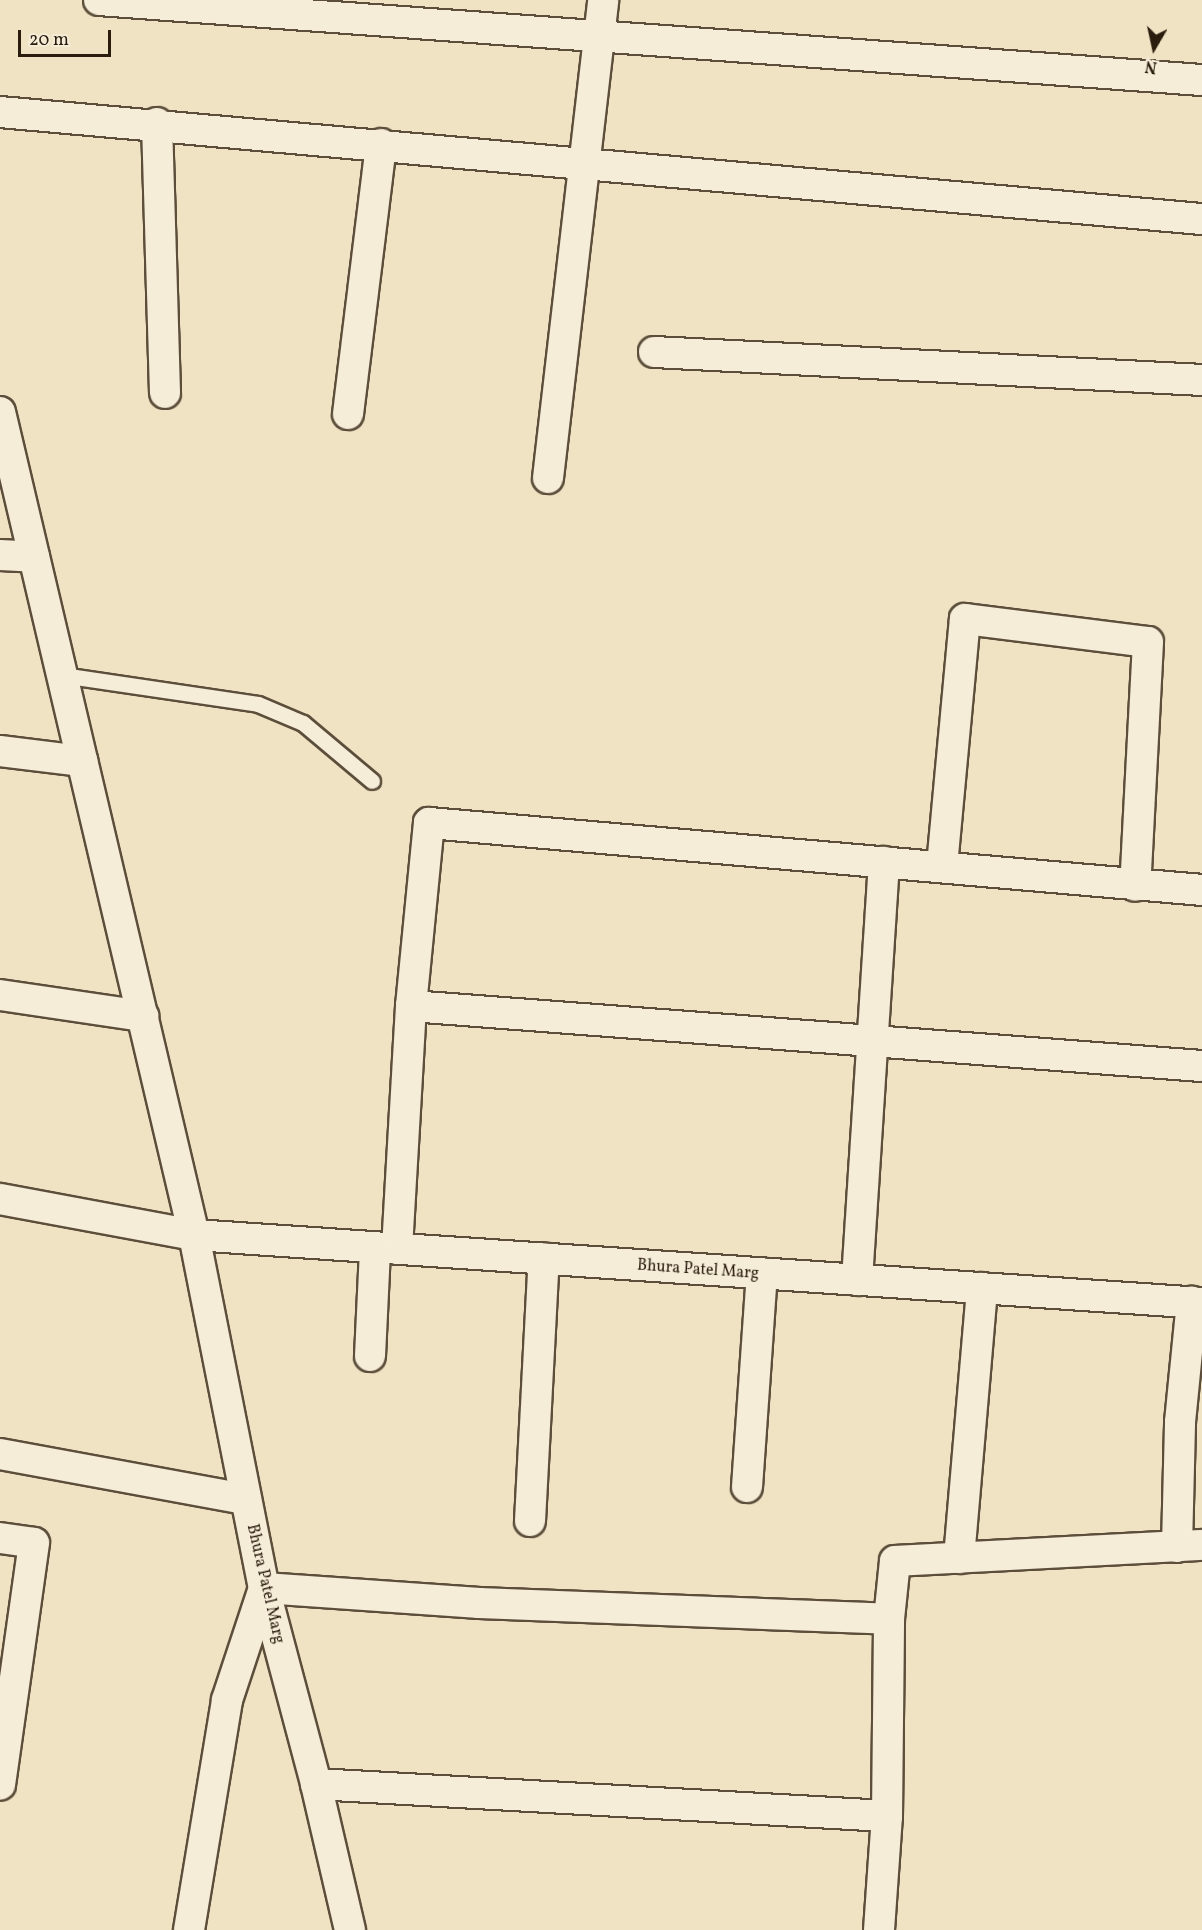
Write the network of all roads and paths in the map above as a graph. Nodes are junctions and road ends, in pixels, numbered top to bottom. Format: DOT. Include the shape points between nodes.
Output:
graph roads {
  1 [pos="99,0"];
  2 [pos="603,0"];
  3 [pos="598,36"];
  4 [pos="1202,80"];
  5 [pos="0,112"];
  6 [pos="157,123"];
  7 [pos="381,144"];
  8 [pos="584,163"];
  9 [pos="1202,219"];
  10 [pos="654,352"];
  11 [pos="1202,380"];
  12 [pos="165,393"];
  13 [pos="0,412"];
  14 [pos="348,414"];
  15 [pos="548,478"];
  16 [pos="0,555"];
  17 [pos="34,557"];
  18 [pos="62,675"];
  19 [pos="0,751"];
  20 [pos="82,760"];
  21 [pos="372,782"];
  22 [pos="885,862"];
  23 [pos="942,866"];
  24 [pos="1136,886"];
  25 [pos="1202,890"];
  26 [pos="0,995"];
  27 [pos="411,1006"];
  28 [pos="143,1016"];
  29 [pos="872,1043"];
  30 [pos="1202,1066"];
  31 [pos="0,1200"];
  32 [pos="194,1235"];
  33 [pos="386,1248"];
  34 [pos="544,1258"];
  35 [pos="762,1274"];
  36 [pos="857,1280"];
  37 [pos="982,1288"];
  38 [pos="1197,1303"];
  39 [pos="370,1356"];
  40 [pos="0,1454"];
  41 [pos="747,1487"];
  42 [pos="246,1499"];
  43 [pos="530,1521"];
  44 [pos="0,1538"];
  45 [pos="1190,1546"];
  46 [pos="959,1558"];
  47 [pos="264,1588"];
  48 [pos="889,1619"];
  49 [pos="316,1784"];
  50 [pos="0,1785"];
  51 [pos="886,1816"];
  52 [pos="189,1930"];
  53 [pos="350,1930"];
  54 [pos="879,1930"];
  1 -- 3 [label="street"];
  2 -- 3 [label="street"];
  3 -- 4 [label="street"];
  3 -- 8 [label="street"];
  5 -- 6 [label="street"];
  6 -- 7 [label="street"];
  6 -- 12 [label="street"];
  7 -- 8 [label="street"];
  7 -- 14 [label="street"];
  8 -- 9 [label="street"];
  8 -- 15 [label="street"];
  10 -- 11 [label="street"];
  13 -- 17 [label="street"];
  16 -- 17 [label="street"];
  17 -- 18 [label="street"];
  18 -- 20 [label="street"];
  18 -- 21 [label="lane" via="258,704 303,723"];
  19 -- 20 [label="street"];
  20 -- 28 [label="street"];
  22 -- 23 [label="street"];
  22 -- 27 [label="street" via="429,823"];
  22 -- 29 [label="street"];
  23 -- 24 [label="street"];
  23 -- 24 [label="street" via="966,619 1148,642"];
  24 -- 25 [label="street"];
  26 -- 28 [label="street"];
  27 -- 29 [label="street"];
  27 -- 33 [label="street"];
  28 -- 32 [label="street"];
  29 -- 30 [label="street"];
  29 -- 36 [label="street"];
  31 -- 32 [label="street, Bhura Patel Marg"];
  32 -- 33 [label="street, Bhura Patel Marg"];
  32 -- 42 [label="street, Bhura Patel Marg"];
  33 -- 34 [label="street, Bhura Patel Marg"];
  33 -- 39 [label="street"];
  34 -- 35 [label="street, Bhura Patel Marg"];
  34 -- 43 [label="street"];
  35 -- 36 [label="street, Bhura Patel Marg"];
  35 -- 41 [label="street"];
  36 -- 37 [label="street, Bhura Patel Marg"];
  37 -- 38 [label="street, Bhura Patel Marg"];
  37 -- 46 [label="street"];
  38 -- 45 [label="street" via="1180,1422"];
  40 -- 42 [label="street"];
  42 -- 47 [label="street, Bhura Patel Marg"];
  44 -- 50 [label="street" via="34,1543"];
  45 -- 46 [label="street"];
  46 -- 48 [label="street" via="895,1561"];
  47 -- 48 [label="street" via="479,1603"];
  47 -- 49 [label="street, Bhura Patel Marg"];
  47 -- 52 [label="street" via="227,1700"];
  48 -- 51 [label="street"];
  49 -- 51 [label="street"];
  49 -- 53 [label="street, Bhura Patel Marg"];
  51 -- 54 [label="street"];
}
